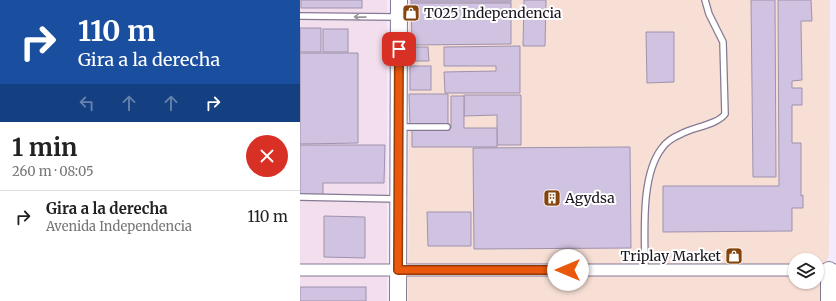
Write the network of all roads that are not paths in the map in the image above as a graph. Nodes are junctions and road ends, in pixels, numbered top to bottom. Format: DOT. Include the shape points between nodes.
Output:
graph roads {
  1 [pos="399,0"];
  2 [pos="705,0"];
  3 [pos="300,16"];
  4 [pos="399,17"];
  5 [pos="398,127"];
  6 [pos="447,127"];
  7 [pos="300,198"];
  8 [pos="398,199"];
  9 [pos="300,270"];
  10 [pos="398,270"];
  11 [pos="645,270"];
  12 [pos="788,270"];
  13 [pos="827,270"];
  14 [pos="398,301"];
  15 [pos="829,301"];
  1 -- 4 [label="main road"];
  2 -- 11 [label="lane" via="723,42 725,114 720,119 682,133 662,147 656,156 650,170 647,191"];
  4 -- 3 [label="lane, one-way"];
  4 -- 5 [label="main road"];
  5 -- 6 [label="lane"];
  5 -- 8 [label="main road"];
  7 -- 8 [label="lane"];
  8 -- 10 [label="main road"];
  9 -- 10 [label="street"];
  10 -- 11 [label="street"];
  10 -- 14 [label="main road"];
  11 -- 12 [label="street"];
  13 -- 15 [label="main road"];
}
